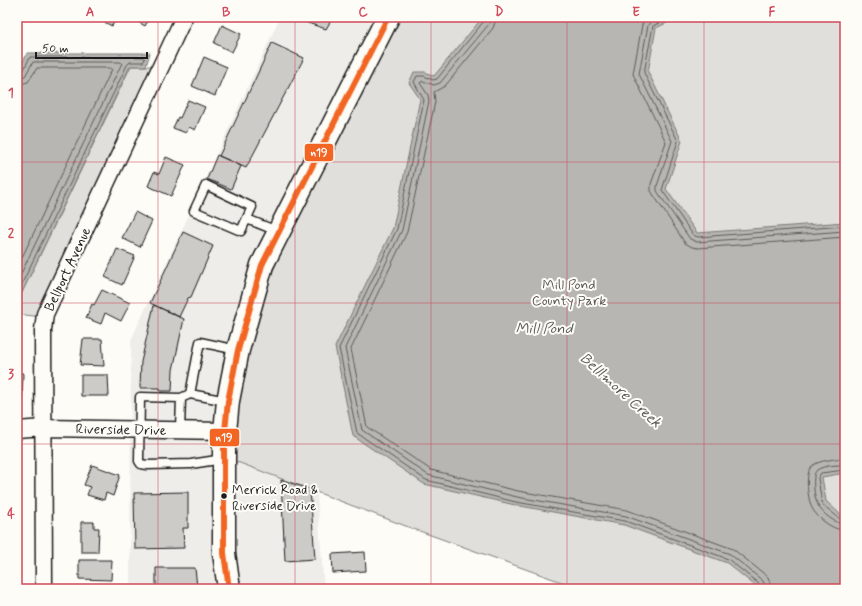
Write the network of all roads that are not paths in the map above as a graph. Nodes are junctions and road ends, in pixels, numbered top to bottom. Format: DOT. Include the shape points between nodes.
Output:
graph roads {
  1 [pos="184,17"];
  2 [pos="388,17"];
  3 [pos="246,219"];
  4 [pos="279,232"];
  5 [pos="238,350"];
  6 [pos="190,394"];
  7 [pos="181,398"];
  8 [pos="228,401"];
  9 [pos="44,428"];
  10 [pos="17,430"];
  11 [pos="139,430"];
  12 [pos="180,430"];
  13 [pos="225,431"];
  14 [pos="224,459"];
  15 [pos="44,589"];
  16 [pos="229,589"];
  1 -- 9 [label="street, Bellport Avenue" via="45,314"];
  2 -- 4 [label="main road"];
  3 -- 3 [label="lane" via="241,231 194,210 206,185 252,207"];
  3 -- 4 [label="lane"];
  4 -- 5 [label="main road" via="262,265"];
  5 -- 6 [label="lane" via="200,342"];
  5 -- 8 [label="main road"];
  6 -- 7 [label="lane"];
  6 -- 8 [label="lane"];
  7 -- 11 [label="lane" via="140,397"];
  7 -- 12 [label="lane"];
  8 -- 13 [label="main road"];
  9 -- 10 [label="street, Riverside Drive"];
  9 -- 11 [label="street, Riverside Drive"];
  9 -- 15 [label="street, Bellport Avenue"];
  11 -- 12 [label="street, Riverside Drive"];
  11 -- 14 [label="lane" via="141,464 191,464"];
  12 -- 13 [label="street, Riverside Drive"];
  13 -- 14 [label="main road"];
  14 -- 16 [label="main road" via="224,553"];
}
